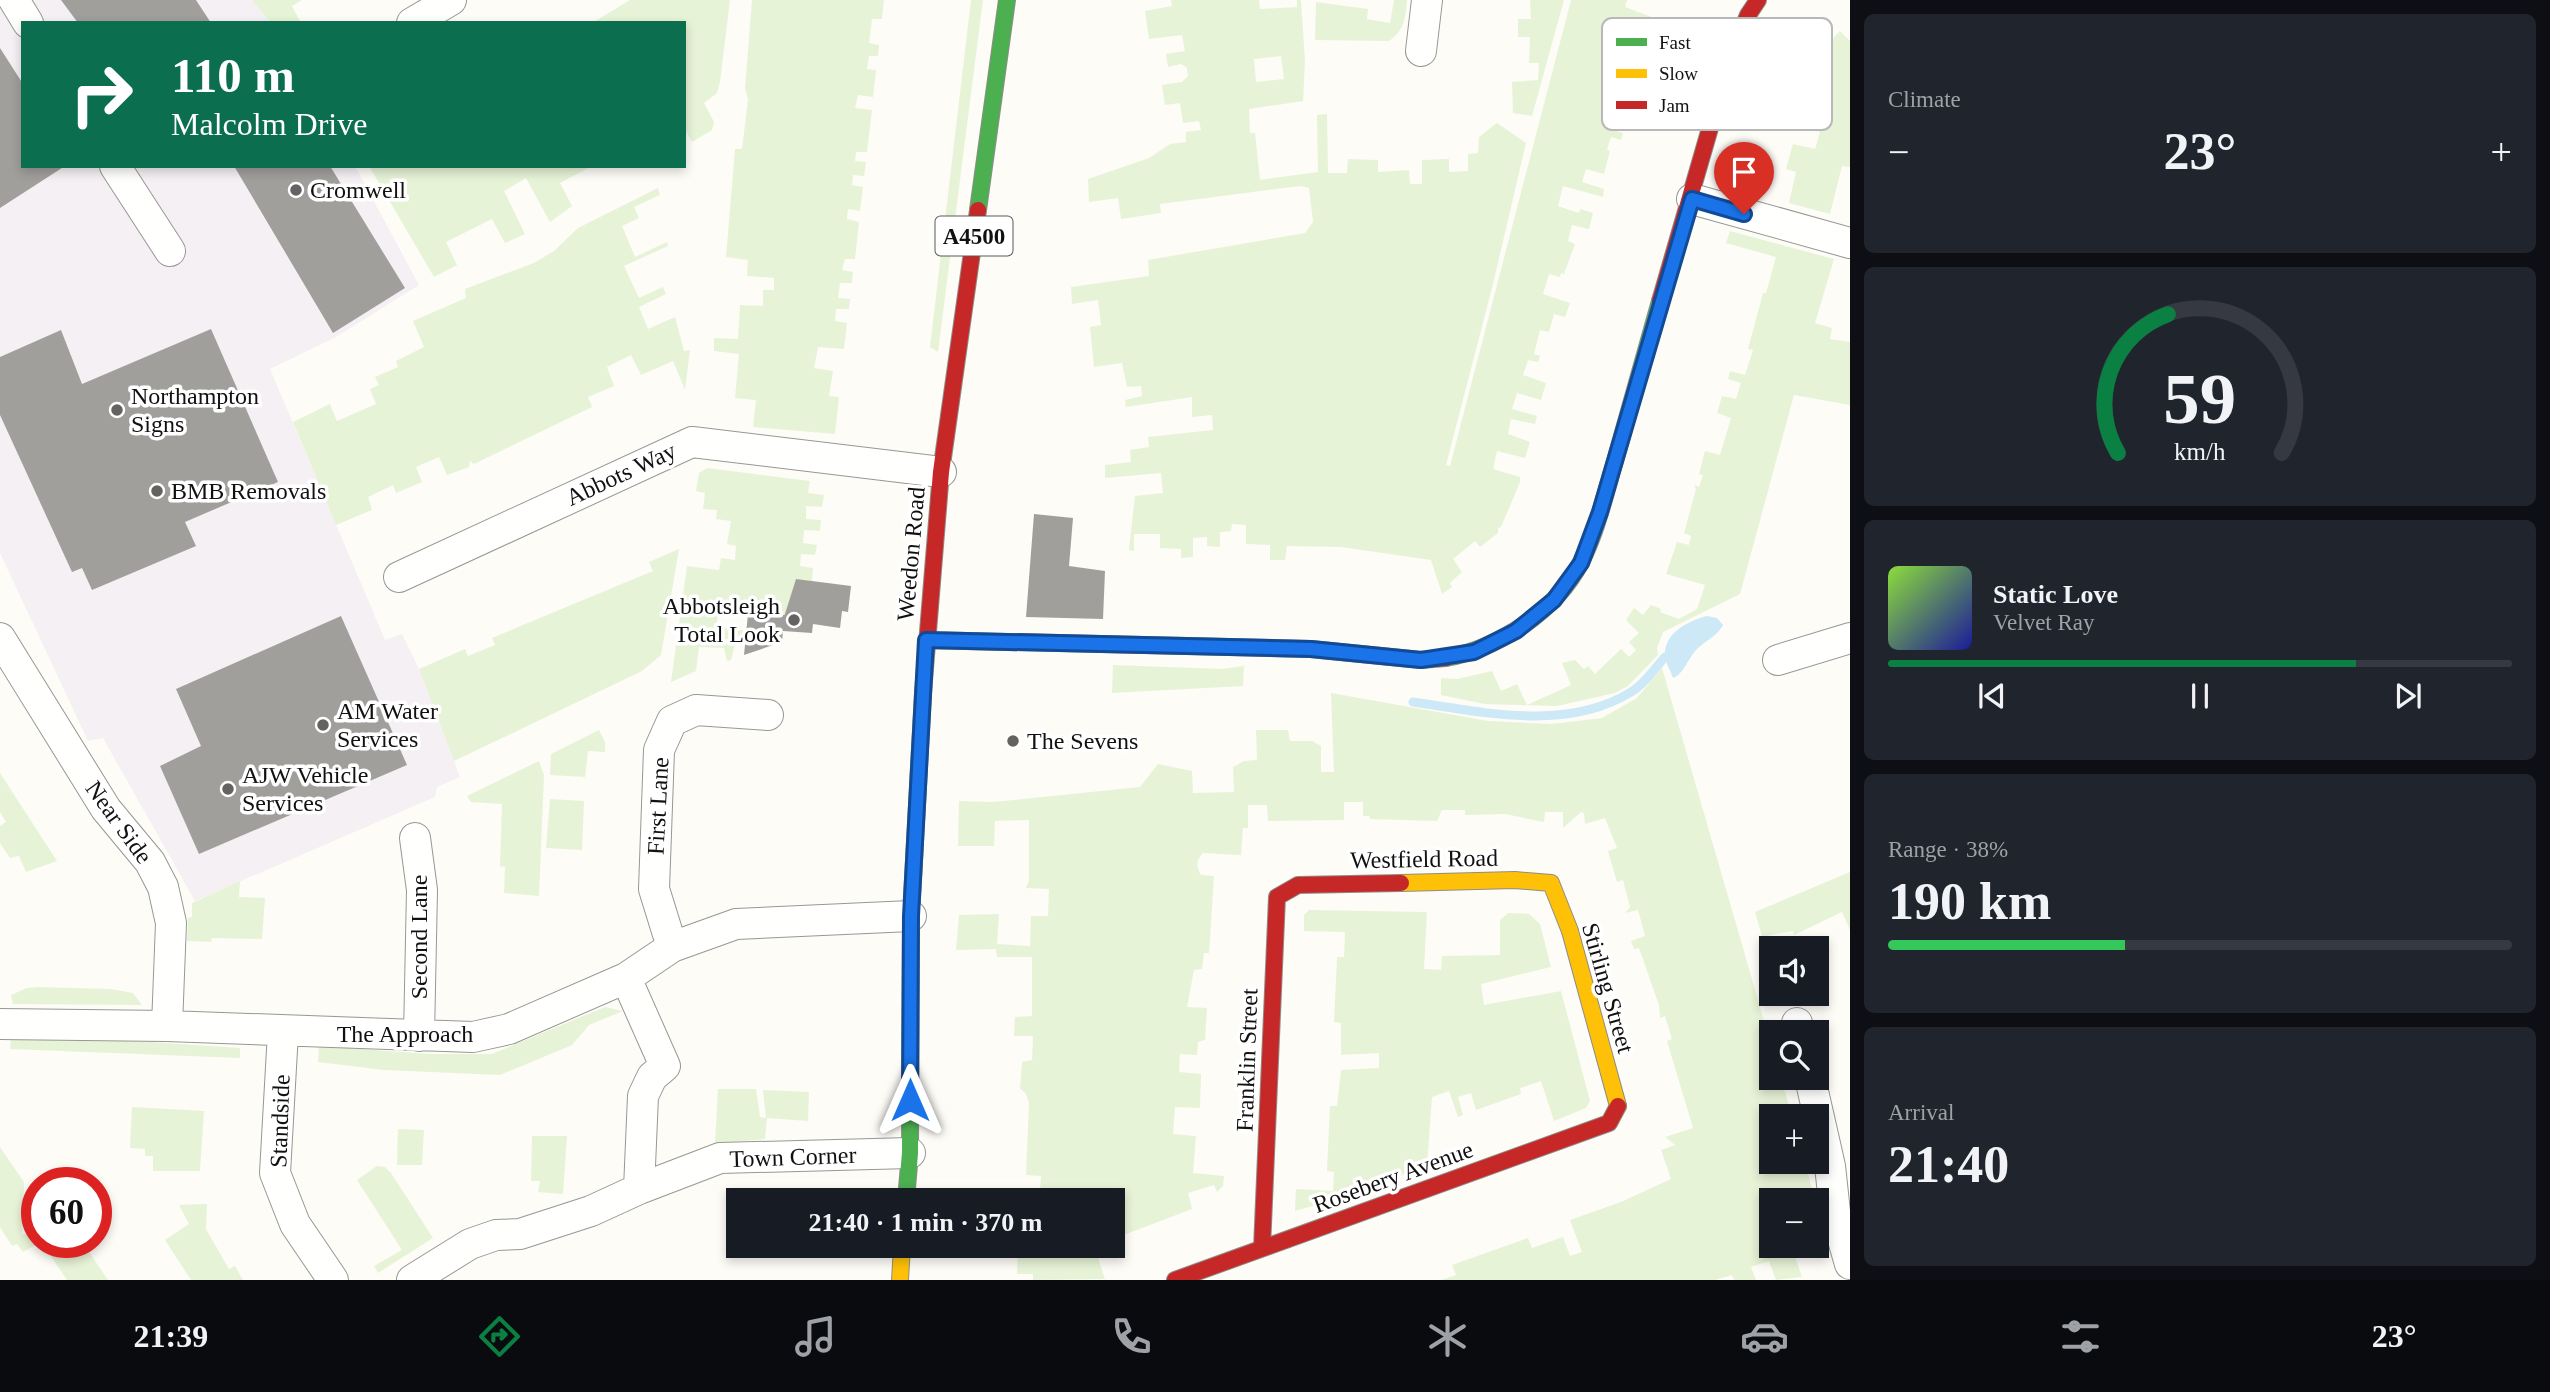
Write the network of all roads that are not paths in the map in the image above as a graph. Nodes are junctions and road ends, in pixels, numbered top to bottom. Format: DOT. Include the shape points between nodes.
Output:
graph roads {
  1 [pos="14,0"];
  2 [pos="451,0"];
  3 [pos="1007,0"];
  4 [pos="1427,0"];
  5 [pos="1758,0"];
  6 [pos="1747,18"];
  7 [pos="27,21"];
  8 [pos="415,21"];
  9 [pos="1421,51"];
  10 [pos="1711,130"];
  11 [pos="116,168"];
  12 [pos="1692,199"];
  13 [pos="1850,243"];
  14 [pos="170,251"];
  15 [pos="941,472"];
  16 [pos="399,577"];
  17 [pos="0,638"];
  18 [pos="1850,638"];
  19 [pos="926,640"];
  20 [pos="1778,660"];
  21 [pos="768,715"];
  22 [pos="415,838"];
  23 [pos="1552,883"];
  24 [pos="1298,885"];
  25 [pos="911,916"];
  26 [pos="672,947"];
  27 [pos="626,978"];
  28 [pos="0,1024"];
  29 [pos="167,1026"];
  30 [pos="283,1032"];
  31 [pos="419,1036"];
  32 [pos="1813,1090"];
  33 [pos="1618,1107"];
  34 [pos="909,1153"];
  35 [pos="907,1188"];
  36 [pos="639,1189"];
  37 [pos="1262,1248"];
  38 [pos="901,1258"];
  39 [pos="1850,1264"];
  40 [pos="333,1280"];
  41 [pos="412,1280"];
  42 [pos="900,1280"];
  43 [pos="1175,1280"];
  1 -- 7 [label="street"];
  2 -- 8 [label="street"];
  3 -- 15 [label="street, Weedon Road / A4500"];
  4 -- 9 [label="street"];
  5 -- 6 [label="street"];
  10 -- 12 [label="street"];
  11 -- 14 [label="street"];
  12 -- 13 [label="street"];
  12 -- 19 [label="street" via="1581,563 1554,600 1516,631 1474,652 1421,660 1311,649"];
  15 -- 16 [label="street, Abbots Way" via="692,442"];
  15 -- 19 [label="street, Weedon Road / A4500"];
  17 -- 29 [label="street, Near Side" via="106,809 150,862 163,887 171,923"];
  18 -- 20 [label="street"];
  19 -- 25 [label="street, Weedon Road / A4500"];
  21 -- 26 [label="street, First Lane" via="695,710 671,721 659,750 654,889"];
  22 -- 31 [label="street, Second Lane" via="422,890"];
  23 -- 24 [label="street, Westfield Road"];
  23 -- 33 [label="street, Stirling Street" via="1570,931"];
  24 -- 37 [label="street, Franklin Street" via="1277,897"];
  25 -- 26 [label="street, The Approach" via="736,924"];
  25 -- 34 [label="street, Weedon Road / A4500"];
  26 -- 27 [label="street, The Approach"];
  27 -- 31 [label="street, The Approach" via="509,1029 473,1037"];
  27 -- 36 [label="street" via="666,1066 652,1077 643,1096"];
  28 -- 29 [label="street, The Approach"];
  29 -- 30 [label="street, The Approach"];
  30 -- 31 [label="street, The Approach"];
  30 -- 40 [label="street, Standside" via="275,1173 295,1224"];
  32 -- 39 [label="street" via="1835,1212"];
  33 -- 37 [label="street, Rosebery Avenue" via="1609,1123"];
  34 -- 35 [label="street, Weedon Road / A4500"];
  34 -- 36 [label="street, Town Corner" via="720,1158"];
  36 -- 41 [label="street, Town Corner" via="591,1211 520,1234 496,1235 470,1244"];
  37 -- 43 [label="street, Rosebery Avenue"];
  38 -- 42 [label="street"];
}
